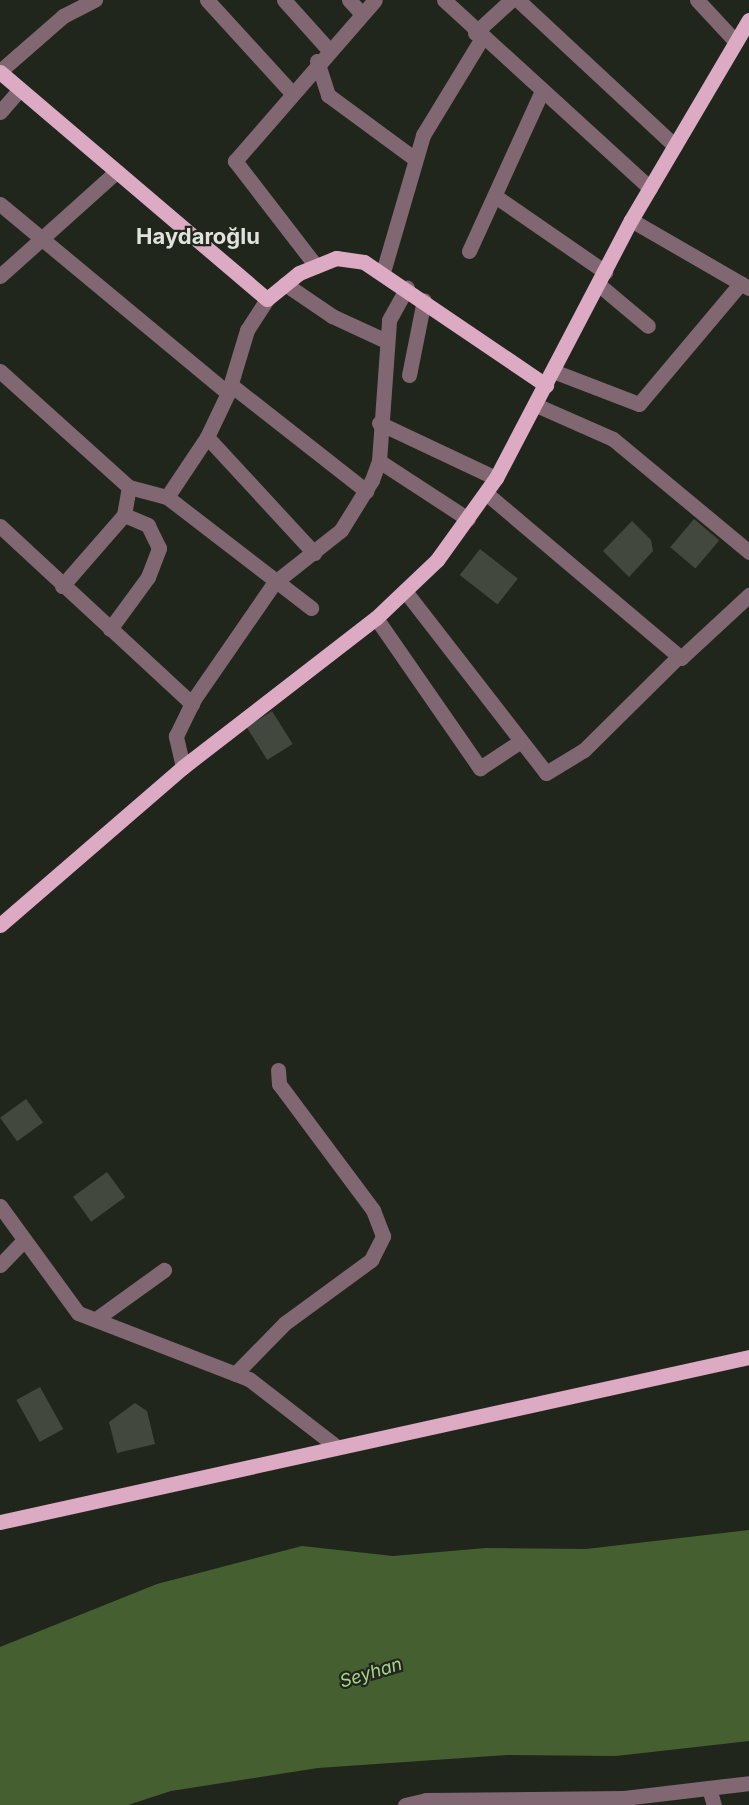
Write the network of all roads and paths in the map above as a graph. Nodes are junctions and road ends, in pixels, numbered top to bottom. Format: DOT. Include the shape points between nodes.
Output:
graph roads {
  1 [pos="95,0"];
  2 [pos="207,0"];
  3 [pos="284,0"];
  4 [pos="349,0"];
  5 [pos="375,0"];
  6 [pos="444,0"];
  7 [pos="511,0"];
  8 [pos="518,0"];
  9 [pos="697,0"];
  10 [pos="362,13"];
  11 [pos="749,20"];
  12 [pos="478,35"];
  13 [pos="736,42"];
  14 [pos="328,49"];
  15 [pos="316,61"];
  16 [pos="0,71"];
  17 [pos="20,89"];
  18 [pos="290,91"];
  19 [pos="542,91"];
  20 [pos="0,112"];
  21 [pos="675,146"];
  22 [pos="415,159"];
  23 [pos="117,171"];
  24 [pos="650,188"];
  25 [pos="495,196"];
  26 [pos="0,204"];
  27 [pos="631,220"];
  28 [pos="41,240"];
  29 [pos="469,250"];
  30 [pos="316,266"];
  31 [pos="383,272"];
  32 [pos="0,276"];
  33 [pos="601,278"];
  34 [pos="285,284"];
  35 [pos="745,286"];
  36 [pos="407,288"];
  37 [pos="267,299"];
  38 [pos="424,300"];
  39 [pos="648,326"];
  40 [pos="386,341"];
  41 [pos="0,371"];
  42 [pos="409,375"];
  43 [pos="549,378"];
  44 [pos="229,389"];
  45 [pos="536,405"];
  46 [pos="379,423"];
  47 [pos="207,436"];
  48 [pos="379,461"];
  49 [pos="496,478"];
  50 [pos="129,487"];
  51 [pos="366,491"];
  52 [pos="487,494"];
  53 [pos="167,496"];
  54 [pos="124,515"];
  55 [pos="468,519"];
  56 [pos="0,526"];
  57 [pos="749,552"];
  58 [pos="314,553"];
  59 [pos="274,583"];
  60 [pos="62,586"];
  61 [pos="405,591"];
  62 [pos="749,595"];
  63 [pos="311,608"];
  64 [pos="376,618"];
  65 [pos="110,629"];
  66 [pos="679,656"];
  67 [pos="192,704"];
  68 [pos="521,741"];
  69 [pos="183,767"];
  70 [pos="0,925"];
  71 [pos="278,1070"];
  72 [pos="0,1206"];
  73 [pos="24,1240"];
  74 [pos="0,1265"];
  75 [pos="164,1270"];
  76 [pos="96,1319"];
  77 [pos="749,1357"];
  78 [pos="235,1374"];
  79 [pos="336,1447"];
  80 [pos="0,1522"];
  81 [pos="749,1783"];
  82 [pos="708,1788"];
  83 [pos="457,1802"];
  84 [pos="625,1802"];
  85 [pos="405,1805"];
  86 [pos="714,1805"];
  1 -- 16 [label="street" via="63,16"];
  2 -- 18 [label="street"];
  3 -- 14 [label="street"];
  4 -- 10 [label="street"];
  5 -- 10 [label="street"];
  6 -- 12 [label="street"];
  7 -- 12 [label="street"];
  8 -- 21 [label="street"];
  9 -- 13 [label="street"];
  10 -- 14 [label="street"];
  11 -- 13 [label="main road"];
  12 -- 19 [label="street"];
  12 -- 22 [label="street" via="448,87"];
  13 -- 21 [label="main road"];
  14 -- 15 [label="street"];
  15 -- 18 [label="street"];
  15 -- 22 [label="street" via="328,95"];
  16 -- 17 [label="main road"];
  17 -- 20 [label="street"];
  17 -- 23 [label="main road"];
  18 -- 30 [label="street" via="236,161"];
  19 -- 24 [label="street"];
  19 -- 25 [label="street"];
  21 -- 24 [label="main road"];
  22 -- 31 [label="street"];
  23 -- 28 [label="street"];
  23 -- 37 [label="main road"];
  24 -- 27 [label="main road"];
  25 -- 29 [label="street"];
  25 -- 33 [label="street"];
  26 -- 28 [label="street"];
  27 -- 33 [label="main road"];
  27 -- 35 [label="street"];
  28 -- 32 [label="street"];
  28 -- 44 [label="street"];
  30 -- 31 [label="main road" via="336,258"];
  30 -- 34 [label="main road"];
  31 -- 36 [label="main road"];
  33 -- 39 [label="street"];
  33 -- 43 [label="main road"];
  34 -- 37 [label="main road"];
  34 -- 40 [label="street" via="332,316"];
  35 -- 43 [label="street" via="639,404"];
  36 -- 38 [label="main road"];
  36 -- 40 [label="street" via="389,320"];
  37 -- 44 [label="street" via="247,330"];
  38 -- 42 [label="street"];
  38 -- 43 [label="main road"];
  40 -- 46 [label="street"];
  41 -- 50 [label="street"];
  43 -- 45 [label="main road"];
  44 -- 47 [label="street"];
  44 -- 51 [label="street"];
  45 -- 49 [label="main road"];
  45 -- 57 [label="street" via="613,439"];
  46 -- 48 [label="street"];
  46 -- 49 [label="street"];
  47 -- 53 [label="street"];
  47 -- 58 [label="street"];
  48 -- 51 [label="street"];
  48 -- 55 [label="street"];
  49 -- 52 [label="main road"];
  50 -- 53 [label="street"];
  50 -- 54 [label="street"];
  51 -- 58 [label="street" via="341,530"];
  52 -- 55 [label="main road"];
  52 -- 66 [label="street"];
  53 -- 59 [label="street"];
  54 -- 60 [label="street"];
  54 -- 65 [label="street" via="148,525 159,549 148,578"];
  55 -- 61 [label="main road"];
  56 -- 60 [label="street"];
  58 -- 59 [label="street"];
  59 -- 63 [label="street"];
  59 -- 67 [label="street"];
  60 -- 65 [label="street"];
  61 -- 64 [label="main road"];
  61 -- 68 [label="street"];
  62 -- 66 [label="street"];
  64 -- 68 [label="street" via="480,768"];
  64 -- 69 [label="main road"];
  65 -- 67 [label="street"];
  66 -- 68 [label="street" via="552,774"];
  67 -- 69 [label="street" via="176,736"];
  69 -- 70 [label="main road"];
  71 -- 78 [label="street" via="279,1084 373,1210 383,1236 371,1260 285,1323"];
  72 -- 73 [label="street"];
  73 -- 74 [label="street"];
  73 -- 76 [label="street" via="78,1313"];
  75 -- 76 [label="street"];
  76 -- 78 [label="street"];
  77 -- 79 [label="main road"];
  78 -- 79 [label="street"];
  79 -- 80 [label="main road"];
  81 -- 82 [label="street"];
  82 -- 84 [label="street"];
  82 -- 86 [label="street"];
  83 -- 84 [label="street"];
  83 -- 85 [label="street"];
}
